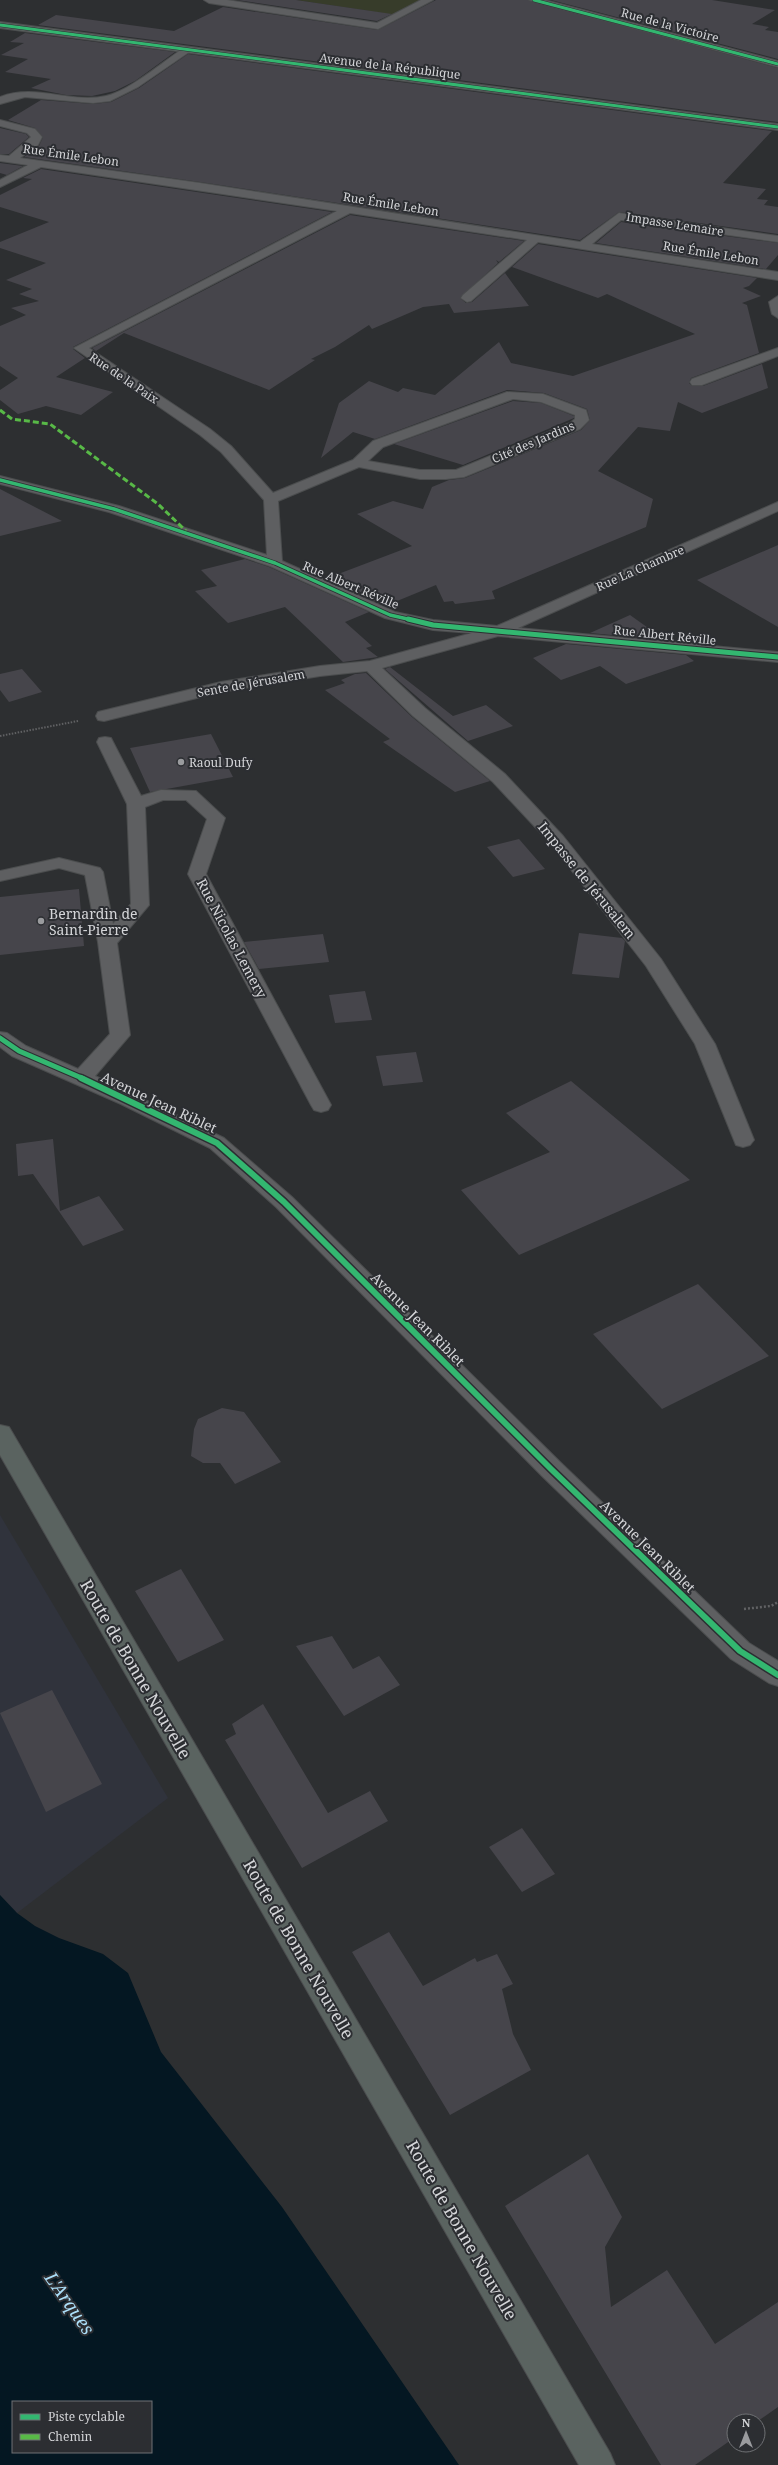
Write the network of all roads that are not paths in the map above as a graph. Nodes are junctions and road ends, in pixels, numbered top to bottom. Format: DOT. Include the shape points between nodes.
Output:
graph roads {
  1 [pos="209,0"];
  2 [pos="428,0"];
  3 [pos="534,0"];
  4 [pos="0,26"];
  5 [pos="188,50"];
  6 [pos="778,64"];
  7 [pos="0,101"];
  8 [pos="0,123"];
  9 [pos="778,127"];
  10 [pos="5,159"];
  11 [pos="38,164"];
  12 [pos="0,184"];
  13 [pos="347,210"];
  14 [pos="535,239"];
  15 [pos="778,240"];
  16 [pos="582,246"];
  17 [pos="778,276"];
  18 [pos="467,298"];
  19 [pos="778,300"];
  20 [pos="778,314"];
  21 [pos="778,352"];
  22 [pos="697,382"];
  23 [pos="358,463"];
  24 [pos="0,480"];
  25 [pos="271,499"];
  26 [pos="778,506"];
  27 [pos="275,563"];
  28 [pos="501,630"];
  29 [pos="778,657"];
  30 [pos="371,666"];
  31 [pos="104,716"];
  32 [pos="105,742"];
  33 [pos="136,804"];
  34 [pos="0,876"];
  35 [pos="107,942"];
  36 [pos="0,1038"];
  37 [pos="81,1079"];
  38 [pos="321,1105"];
  39 [pos="743,1140"];
  40 [pos="0,1434"];
  41 [pos="778,1675"];
  42 [pos="598,2465"];
  1 -- 2 [label="street" via="378,26"];
  3 -- 6 [label="street, Rue de la Victoire"];
  4 -- 5 [label="main road, Avenue de la République"];
  5 -- 7 [label="street" via="113,98 96,100 21,94"];
  5 -- 9 [label="main road, Avenue de la République"];
  8 -- 10 [label="street" via="31,131 37,137 34,143"];
  10 -- 11 [label="street, Rue Émile Lebon"];
  11 -- 12 [label="street"];
  11 -- 13 [label="street, Rue Émile Lebon" via="200,186"];
  13 -- 14 [label="street, Rue Émile Lebon"];
  13 -- 25 [label="street, Rue de la Paix" via="80,348 226,449"];
  14 -- 16 [label="street, Rue Émile Lebon"];
  14 -- 18 [label="street"];
  15 -- 16 [label="street, Impasse Lemaire" via="619,216"];
  16 -- 17 [label="street, Rue Émile Lebon"];
  19 -- 20 [label="street" via="775,302"];
  21 -- 22 [label="street"];
  23 -- 23 [label="street, Cité des Jardins" via="378,444 512,395 543,398 581,413 582,420 575,426 459,474 408,474"];
  23 -- 25 [label="street, Cité des Jardins"];
  24 -- 27 [label="street, Rue Albert Réville" via="114,509"];
  25 -- 27 [label="street"];
  26 -- 28 [label="street, Rue La Chambre"];
  27 -- 28 [label="street, Rue Albert Réville" via="390,615 433,625"];
  28 -- 29 [label="street, Rue Albert Réville"];
  28 -- 30 [label="street, Sente de Jérusalem"];
  30 -- 31 [label="street, Sente de Jérusalem" via="320,671 221,687"];
  30 -- 39 [label="street, Impasse de Jérusalem" via="419,712 499,778 557,840 654,962 705,1044"];
  32 -- 33 [label="street"];
  33 -- 35 [label="street" via="140,905"];
  33 -- 38 [label="street, Rue Nicolas Lemery" via="161,795 190,795 216,818 198,874"];
  34 -- 35 [label="street" via="59,863 94,872"];
  35 -- 37 [label="street" via="120,1036"];
  36 -- 37 [label="street, Avenue Jean Riblet" via="19,1050"];
  37 -- 41 [label="street, Avenue Jean Riblet" via="217,1143 284,1202 551,1469 740,1651"];
  40 -- 42 [label="main road, Route de Bonne Nouvelle"];
}
